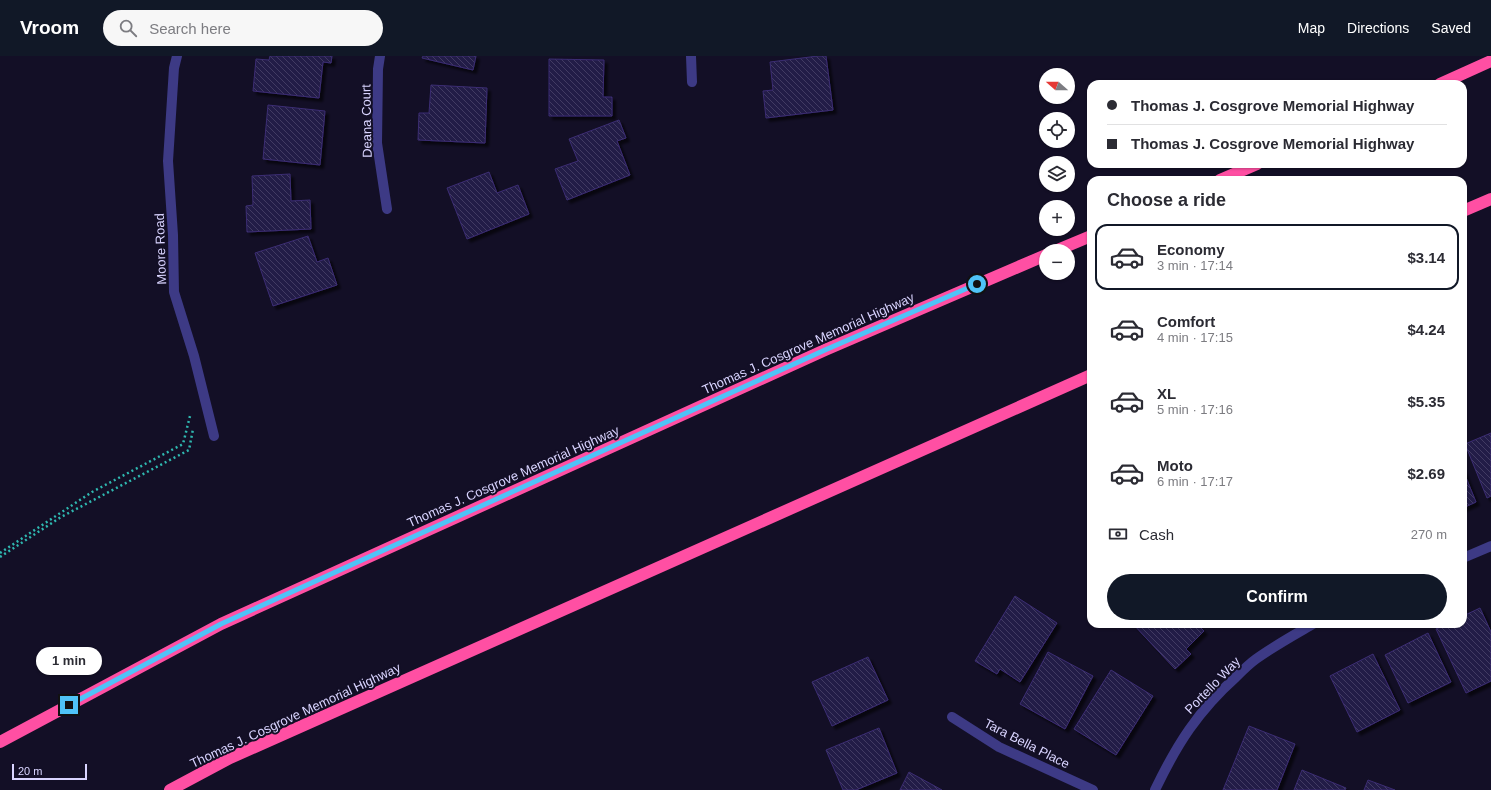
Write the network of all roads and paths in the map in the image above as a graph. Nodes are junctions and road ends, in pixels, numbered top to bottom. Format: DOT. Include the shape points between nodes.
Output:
graph roads {
  1 [pos="177,56"];
  2 [pos="380,56"];
  3 [pos="691,56"];
  4 [pos="1491,61"];
  5 [pos="1449,80"];
  6 [pos="692,82"];
  7 [pos="1248,168"];
  8 [pos="1229,176"];
  9 [pos="1491,199"];
  10 [pos="387,209"];
  11 [pos="1467,209"];
  12 [pos="1087,238"];
  13 [pos="1072,244"];
  14 [pos="1039,258"];
  15 [pos="1087,377"];
  16 [pos="190,414"];
  17 [pos="194,427"];
  18 [pos="214,436"];
  19 [pos="1491,546"];
  20 [pos="0,553"];
  21 [pos="1467,556"];
  22 [pos="0,557"];
  23 [pos="1306,628"];
  24 [pos="952,717"];
  25 [pos="0,742"];
  26 [pos="170,790"];
  27 [pos="1093,790"];
  28 [pos="1156,790"];
  1 -- 18 [label="street, Moore Road" via="168,161 174,292 194,356"];
  2 -- 10 [label="street, Deana Court" via="377,143"];
  3 -- 6 [label="street"];
  4 -- 5 [label="highway"];
  7 -- 8 [label="highway"];
  9 -- 11 [label="highway"];
  12 -- 13 [label="highway"];
  14 -- 25 [label="highway, Thomas J. Cosgrove Memorial Highway" via="825,350 221,624"];
  15 -- 26 [label="highway, Thomas J. Cosgrove Memorial Highway" via="230,758"];
  16 -- 20 [label="path" via="183,444 92,492"];
  17 -- 22 [label="path" via="188,450 61,517"];
  19 -- 21 [label="street"];
  23 -- 28 [label="street, Portello Way" via="1255,660 1200,712 1177,747"];
  24 -- 27 [label="street, Tara Bella Place" via="999,746"];
}
